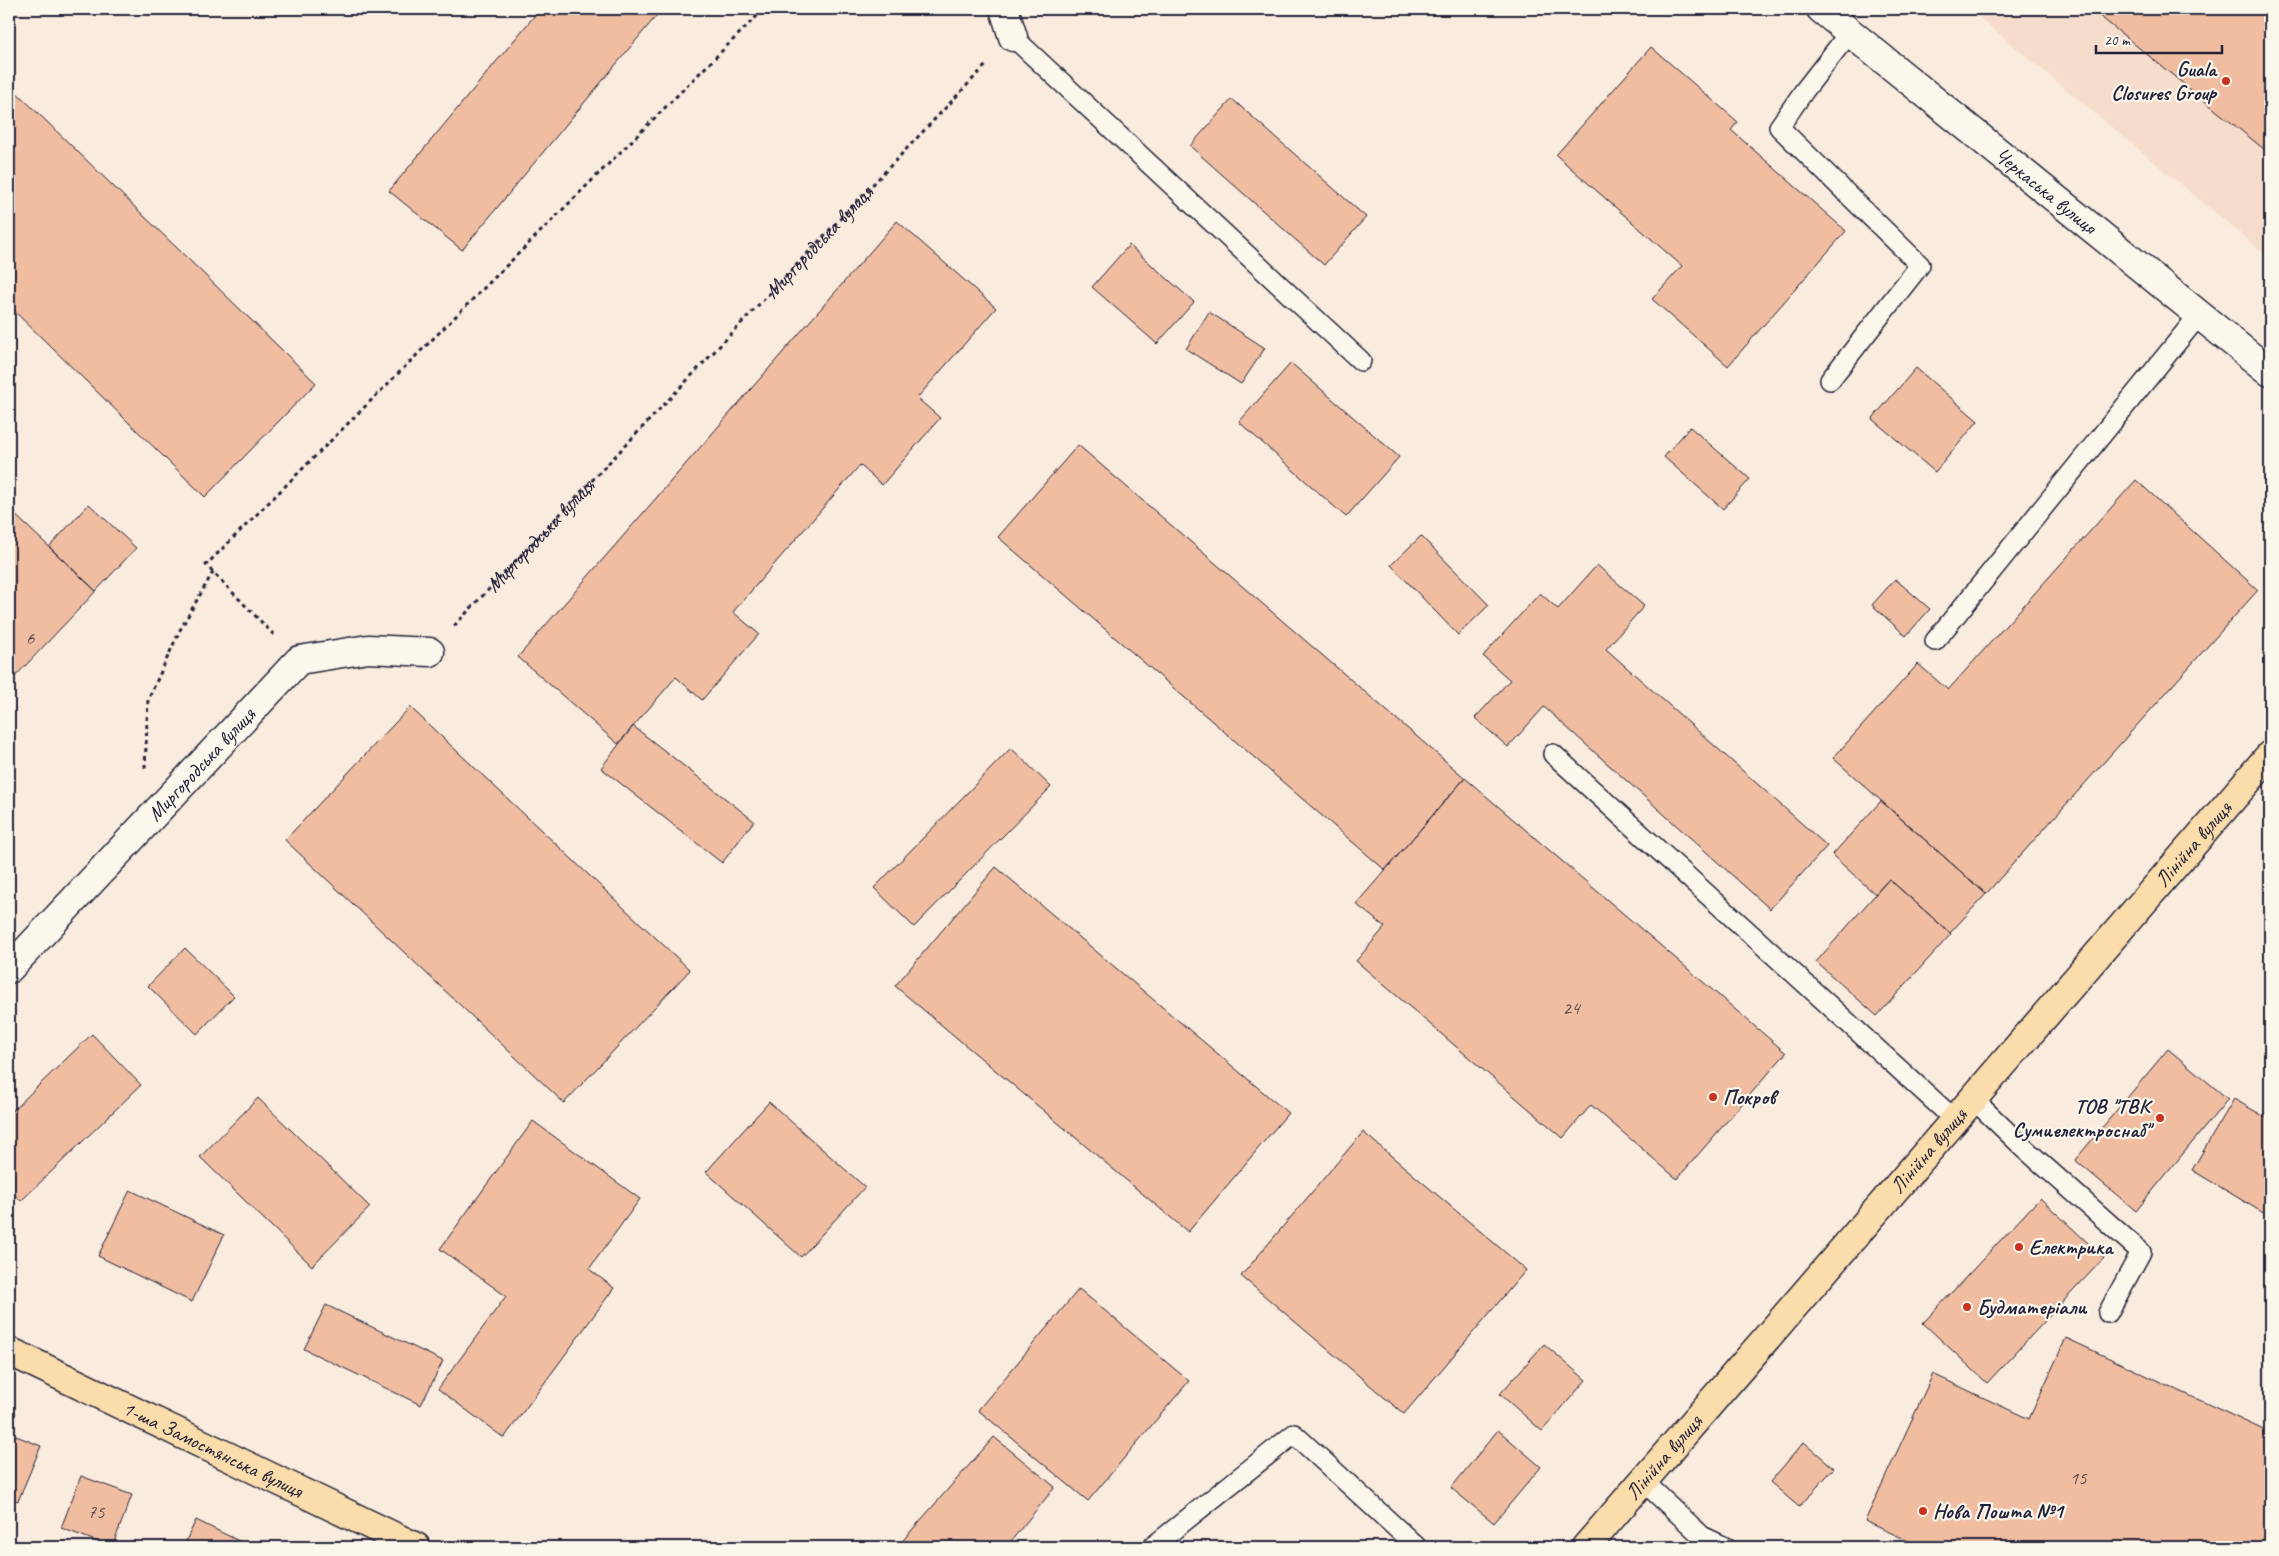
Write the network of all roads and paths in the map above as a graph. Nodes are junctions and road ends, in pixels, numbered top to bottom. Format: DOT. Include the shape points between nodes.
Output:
graph roads {
  1 [pos="764,9"];
  2 [pos="1004,9"];
  3 [pos="1821,9"];
  4 [pos="1850,32"];
  5 [pos="1013,37"];
  6 [pos="2199,315"];
  7 [pos="1361,361"];
  8 [pos="2270,372"];
  9 [pos="1830,380"];
  10 [pos="213,572"];
  11 [pos="1935,641"];
  12 [pos="430,652"];
  13 [pos="299,660"];
  14 [pos="1553,754"];
  15 [pos="2270,755"];
  16 [pos="149,820"];
  17 [pos="9,969"];
  18 [pos="1973,1099"];
  19 [pos="1955,1120"];
  20 [pos="2108,1313"];
  21 [pos="9,1351"];
  22 [pos="1643,1481"];
  23 [pos="416,1547"];
  24 [pos="1152,1547"];
  25 [pos="1417,1547"];
  26 [pos="1586,1547"];
  27 [pos="1724,1547"];
  1 -- 10 [label="path" via="206,565"];
  2 -- 5 [label="street"];
  3 -- 4 [label="street, Черкаська вулиця"];
  4 -- 6 [label="street, Черкаська вулиця"];
  4 -- 9 [label="lane" via="1779,127 1920,265"];
  5 -- 7 [label="lane"];
  5 -- 12 [label="path, Миргородська вулиця"];
  6 -- 8 [label="street, Черкаська вулиця"];
  6 -- 11 [label="lane"];
  10 -- 13 [label="path"];
  10 -- 16 [label="path" via="180,630 148,700 144,791"];
  12 -- 13 [label="street" via="368,649"];
  13 -- 16 [label="street, Миргородська вулиця"];
  14 -- 19 [label="lane"];
  15 -- 18 [label="main road, Лінійна вулиця"];
  16 -- 17 [label="street, Миргородська вулиця"];
  18 -- 19 [label="main road, Лінійна вулиця"];
  18 -- 20 [label="lane" via="2141,1252"];
  19 -- 22 [label="main road, Лінійна вулиця"];
  21 -- 23 [label="main road, 1-ша Замостянська вулиця"];
  22 -- 26 [label="main road, Лінійна вулиця"];
  22 -- 27 [label="lane" via="1702,1536"];
  24 -- 25 [label="lane" via="1294,1434"];
}
